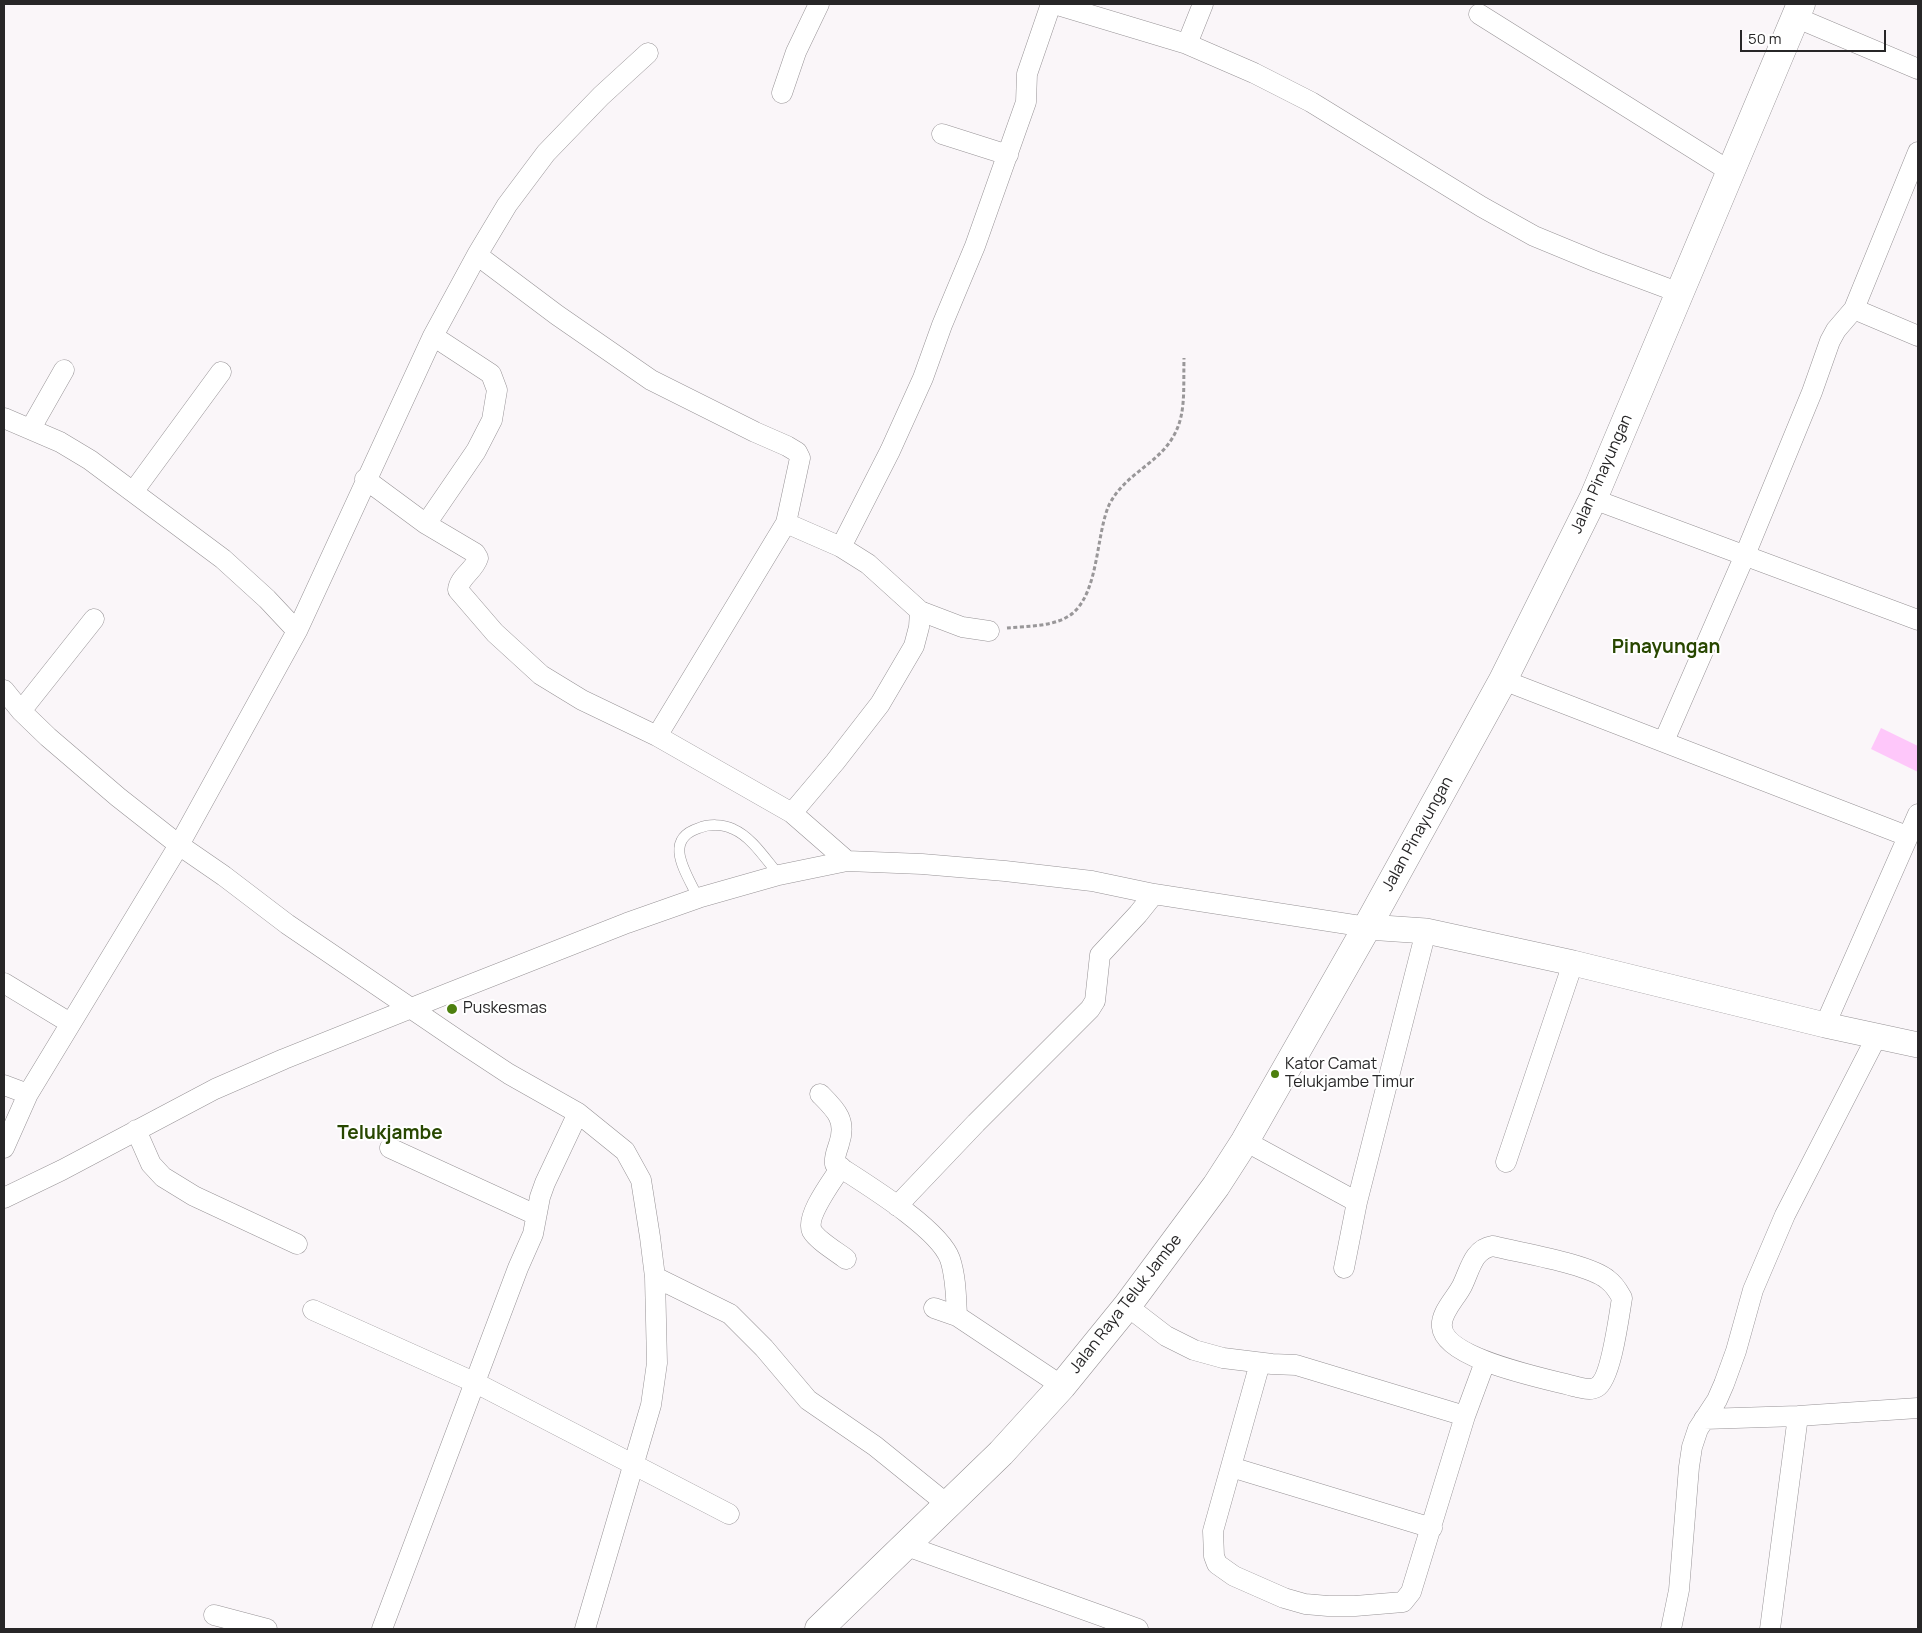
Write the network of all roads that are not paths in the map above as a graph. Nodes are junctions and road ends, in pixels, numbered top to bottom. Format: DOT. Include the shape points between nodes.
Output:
graph roads {
  1 [pos="819,4"];
  2 [pos="1052,4"];
  3 [pos="1203,4"];
  4 [pos="1798,10"];
  5 [pos="1479,14"];
  6 [pos="1187,44"];
  7 [pos="648,53"];
  8 [pos="1918,69"];
  9 [pos="782,93"];
  10 [pos="942,134"];
  11 [pos="1918,152"];
  12 [pos="1008,155"];
  13 [pos="1731,172"];
  14 [pos="477,255"];
  15 [pos="1680,294"];
  16 [pos="1854,309"];
  17 [pos="433,336"];
  18 [pos="1918,336"];
  19 [pos="64,370"];
  20 [pos="221,372"];
  21 [pos="4,418"];
  22 [pos="31,428"];
  23 [pos="366,479"];
  24 [pos="133,492"];
  25 [pos="1593,499"];
  26 [pos="786,523"];
  27 [pos="426,524"];
  28 [pos="841,547"];
  29 [pos="1744,556"];
  30 [pos="920,610"];
  31 [pos="1918,618"];
  32 [pos="94,619"];
  33 [pos="298,631"];
  34 [pos="989,631"];
  35 [pos="1503,680"];
  36 [pos="4,690"];
  37 [pos="21,711"];
  38 [pos="657,736"];
  39 [pos="1664,741"];
  40 [pos="792,813"];
  41 [pos="1918,814"];
  42 [pos="1907,836"];
  43 [pos="179,845"];
  44 [pos="847,861"];
  45 [pos="779,875"];
  46 [pos="1154,894"];
  47 [pos="698,898"];
  48 [pos="1367,927"];
  49 [pos="1426,931"];
  50 [pos="1573,963"];
  51 [pos="4,983"];
  52 [pos="414,1008"];
  53 [pos="70,1023"];
  54 [pos="1825,1025"];
  55 [pos="1877,1036"];
  56 [pos="1918,1045"];
  57 [pos="4,1085"];
  58 [pos="28,1094"];
  59 [pos="820,1094"];
  60 [pos="578,1113"];
  61 [pos="136,1130"];
  62 [pos="1244,1141"];
  63 [pos="4,1148"];
  64 [pos="390,1148"];
  65 [pos="1506,1162"];
  66 [pos="841,1167"];
  67 [pos="4,1198"];
  68 [pos="1357,1202"];
  69 [pos="897,1206"];
  70 [pos="536,1216"];
  71 [pos="297,1244"];
  72 [pos="846,1259"];
  73 [pos="1344,1268"];
  74 [pos="655,1277"];
  75 [pos="1128,1306"];
  76 [pos="934,1308"];
  77 [pos="313,1310"];
  78 [pos="957,1316"];
  79 [pos="1260,1362"];
  80 [pos="1485,1362"];
  81 [pos="476,1383"];
  82 [pos="1062,1386"];
  83 [pos="1918,1408"];
  84 [pos="1465,1416"];
  85 [pos="1798,1416"];
  86 [pos="1704,1419"];
  87 [pos="634,1464"];
  88 [pos="1231,1467"];
  89 [pos="948,1506"];
  90 [pos="730,1514"];
  91 [pos="1432,1528"];
  92 [pos="906,1546"];
  93 [pos="214,1615"];
  94 [pos="267,1629"];
  95 [pos="382,1629"];
  96 [pos="585,1629"];
  97 [pos="819,1629"];
  98 [pos="1138,1629"];
  99 [pos="1671,1629"];
  100 [pos="1770,1629"];
  1 -- 9 [label="street" via="796,52"];
  2 -- 6 [label="street"];
  2 -- 12 [label="street" via="1027,74 1026,102"];
  3 -- 6 [label="street"];
  4 -- 8 [label="street"];
  4 -- 13 [label="main road, Jalan Pinayungan"];
  5 -- 13 [label="street"];
  6 -- 15 [label="street" via="1311,102 1534,236"];
  7 -- 14 [label="street" via="546,153 507,205"];
  10 -- 12 [label="street"];
  11 -- 16 [label="street"];
  12 -- 28 [label="street" via="922,378 890,451"];
  13 -- 15 [label="main road, Jalan Pinayungan"];
  14 -- 17 [label="street"];
  14 -- 26 [label="street" via="651,380 797,452 800,458"];
  15 -- 25 [label="main road, Jalan Pinayungan"];
  16 -- 18 [label="street"];
  16 -- 29 [label="street" via="1830,341"];
  17 -- 23 [label="street"];
  17 -- 27 [label="street" via="491,374 497,390 492,420 476,451"];
  19 -- 22 [label="street"];
  20 -- 24 [label="street"];
  21 -- 22 [label="street"];
  22 -- 24 [label="street" via="90,460"];
  23 -- 27 [label="street"];
  23 -- 33 [label="street"];
  24 -- 33 [label="street" via="223,559"];
  25 -- 29 [label="street"];
  25 -- 35 [label="main road, Jalan Pinayungan"];
  26 -- 28 [label="street"];
  26 -- 38 [label="street"];
  27 -- 38 [label="street" via="475,553 478,558 476,564 459,583 458,590 489,626 541,675 582,700"];
  28 -- 30 [label="street" via="868,564"];
  29 -- 31 [label="street"];
  29 -- 39 [label="street"];
  30 -- 34 [label="street" via="962,627"];
  30 -- 40 [label="street" via="914,646 880,704"];
  32 -- 37 [label="street"];
  33 -- 43 [label="street"];
  35 -- 39 [label="street"];
  35 -- 48 [label="main road, Jalan Pinayungan"];
  36 -- 37 [label="street"];
  37 -- 43 [label="street" via="111,791"];
  38 -- 40 [label="street"];
  39 -- 42 [label="street"];
  40 -- 44 [label="street"];
  41 -- 42 [label="street"];
  42 -- 54 [label="street"];
  43 -- 52 [label="street" via="287,924"];
  43 -- 53 [label="street"];
  44 -- 45 [label="street"];
  44 -- 46 [label="street" via="1005,871 1092,881"];
  45 -- 47 [label="street"];
  45 -- 47 [label="lane" via="748,839 733,829 704,826 690,830 680,839 678,851"];
  46 -- 48 [label="street"];
  46 -- 69 [label="street" via="1100,955 1095,1001 1090,1009"];
  47 -- 52 [label="street"];
  48 -- 49 [label="street"];
  48 -- 62 [label="main road, Jalan Raya Teluk Jambe"];
  49 -- 50 [label="street"];
  49 -- 68 [label="street"];
  50 -- 54 [label="street"];
  50 -- 65 [label="street"];
  51 -- 53 [label="street"];
  52 -- 60 [label="street" via="509,1074"];
  52 -- 61 [label="street" via="249,1074"];
  53 -- 58 [label="street"];
  54 -- 55 [label="street"];
  55 -- 56 [label="street"];
  55 -- 86 [label="street" via="1785,1215 1753,1290 1724,1384"];
  57 -- 58 [label="street"];
  58 -- 63 [label="street"];
  59 -- 66 [label="street" via="841,1120 835,1159"];
  60 -- 70 [label="street" via="545,1183"];
  60 -- 74 [label="street" via="625,1151 641,1180"];
  61 -- 67 [label="street"];
  61 -- 71 [label="street" via="151,1164 163,1177 194,1196"];
  62 -- 68 [label="street"];
  62 -- 75 [label="main road, Jalan Raya Teluk Jambe" via="1216,1186"];
  64 -- 70 [label="street"];
  66 -- 69 [label="street"];
  66 -- 72 [label="street" via="810,1223 813,1232"];
  68 -- 73 [label="street"];
  69 -- 78 [label="street" via="937,1238 949,1258 955,1283"];
  70 -- 81 [label="street"];
  74 -- 87 [label="street" via="657,1364 651,1405"];
  74 -- 89 [label="street" via="730,1314 808,1400 875,1446"];
  75 -- 79 [label="street" via="1166,1336 1194,1350 1223,1358"];
  75 -- 82 [label="main road, Jalan Raya Teluk Jambe"];
  76 -- 78 [label="street"];
  77 -- 81 [label="street"];
  78 -- 82 [label="street"];
  79 -- 84 [label="street" via="1296,1364"];
  79 -- 88 [label="street"];
  80 -- 80 [label="street" via="1452,1344 1444,1336 1442,1326 1443,1318 1477,1254 1485,1248 1493,1246 1590,1270 1607,1278 1617,1288 1622,1298 1608,1372 1597,1387 1577,1387"];
  80 -- 84 [label="street"];
  81 -- 87 [label="street"];
  81 -- 95 [label="street"];
  82 -- 89 [label="main road, Jalan Raya Teluk Jambe"];
  83 -- 85 [label="street"];
  84 -- 91 [label="street"];
  85 -- 86 [label="street"];
  85 -- 100 [label="street"];
  86 -- 99 [label="street" via="1692,1448 1679,1590"];
  87 -- 90 [label="street"];
  87 -- 96 [label="street"];
  88 -- 91 [label="street"];
  88 -- 91 [label="street" via="1213,1531 1217,1564 1234,1576 1284,1598 1328,1606 1403,1602 1411,1592"];
  89 -- 92 [label="main road, Jalan Raya Teluk Jambe"];
  92 -- 97 [label="main road, Jalan Raya Teluk Jambe"];
  92 -- 98 [label="street"];
  93 -- 94 [label="street"];
}
